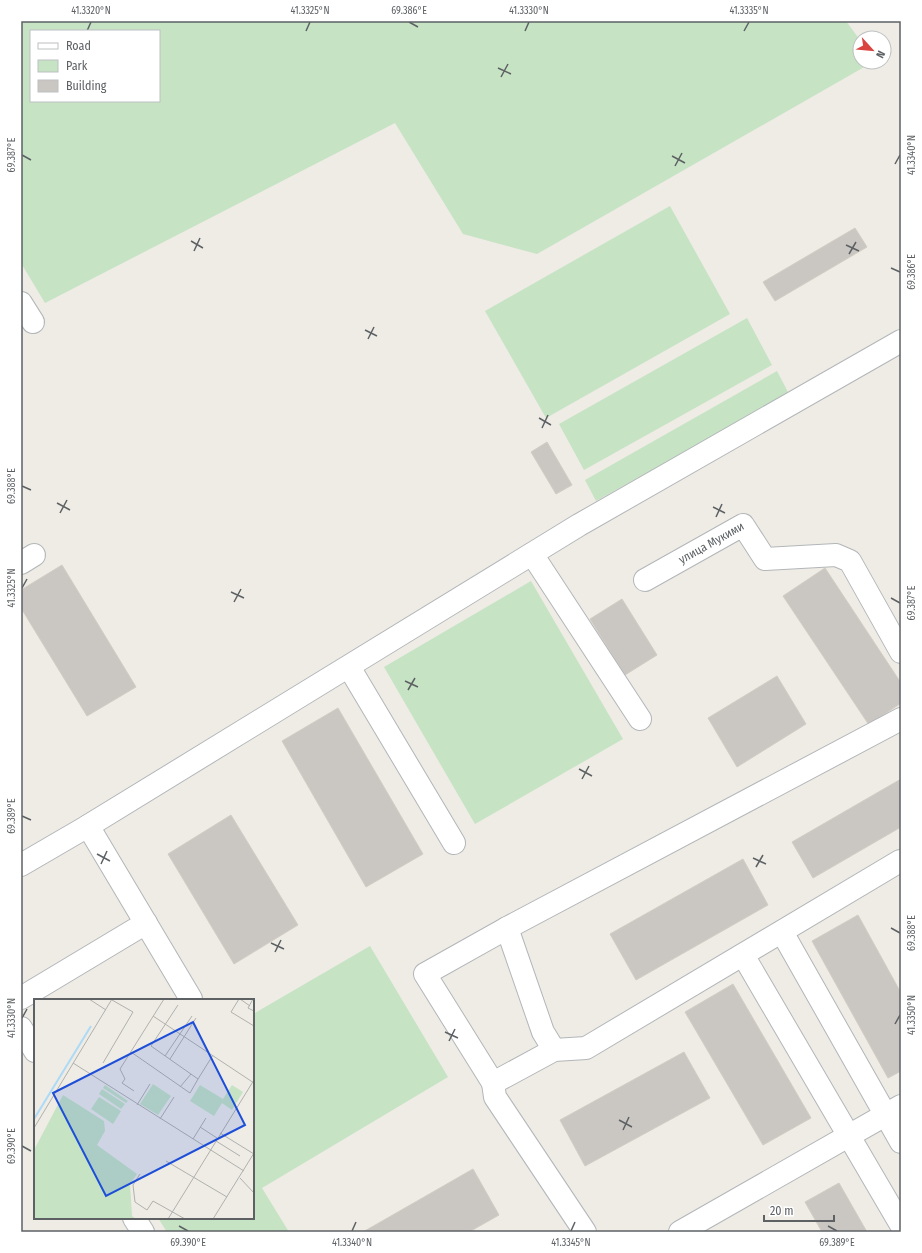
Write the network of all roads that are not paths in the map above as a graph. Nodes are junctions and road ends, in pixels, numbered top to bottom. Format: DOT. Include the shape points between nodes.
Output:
graph roads {
  1 [pos="21,303"];
  2 [pos="33,322"];
  3 [pos="901,341"];
  4 [pos="532,554"];
  5 [pos="645,580"];
  6 [pos="901,652"];
  7 [pos="349,667"];
  8 [pos="640,719"];
  9 [pos="901,720"];
  10 [pos="88,826"];
  11 [pos="454,842"];
  12 [pos="901,862"];
  13 [pos="21,865"];
  14 [pos="146,923"];
  15 [pos="507,928"];
  16 [pos="782,932"];
  17 [pos="743,955"];
  18 [pos="21,998"];
  19 [pos="190,999"];
  20 [pos="554,1050"];
  21 [pos="493,1083"];
  22 [pos="893,1111"];
  23 [pos="850,1136"];
  24 [pos="901,1142"];
  25 [pos="135,1219"];
  26 [pos="901,1225"];
  27 [pos="143,1232"];
  28 [pos="585,1232"];
  29 [pos="680,1232"];
  1 -- 2 [label="street"];
  3 -- 4 [label="street"];
  4 -- 7 [label="street"];
  4 -- 8 [label="street"];
  5 -- 6 [label="street, улица Мукими" via="743,525 765,559 836,555 850,561"];
  7 -- 10 [label="street"];
  7 -- 11 [label="street"];
  9 -- 15 [label="street"];
  10 -- 13 [label="street"];
  10 -- 14 [label="street"];
  12 -- 16 [label="street"];
  14 -- 18 [label="street"];
  14 -- 19 [label="street"];
  15 -- 20 [label="street" via="543,1032"];
  15 -- 21 [label="street" via="425,974"];
  16 -- 17 [label="street"];
  16 -- 22 [label="street"];
  17 -- 20 [label="street" via="586,1048"];
  17 -- 23 [label="street"];
  20 -- 21 [label="street"];
  21 -- 28 [label="street" via="495,1097"];
  22 -- 23 [label="street"];
  22 -- 24 [label="street"];
  23 -- 26 [label="street"];
  23 -- 29 [label="street"];
  25 -- 27 [label="street"];
}
